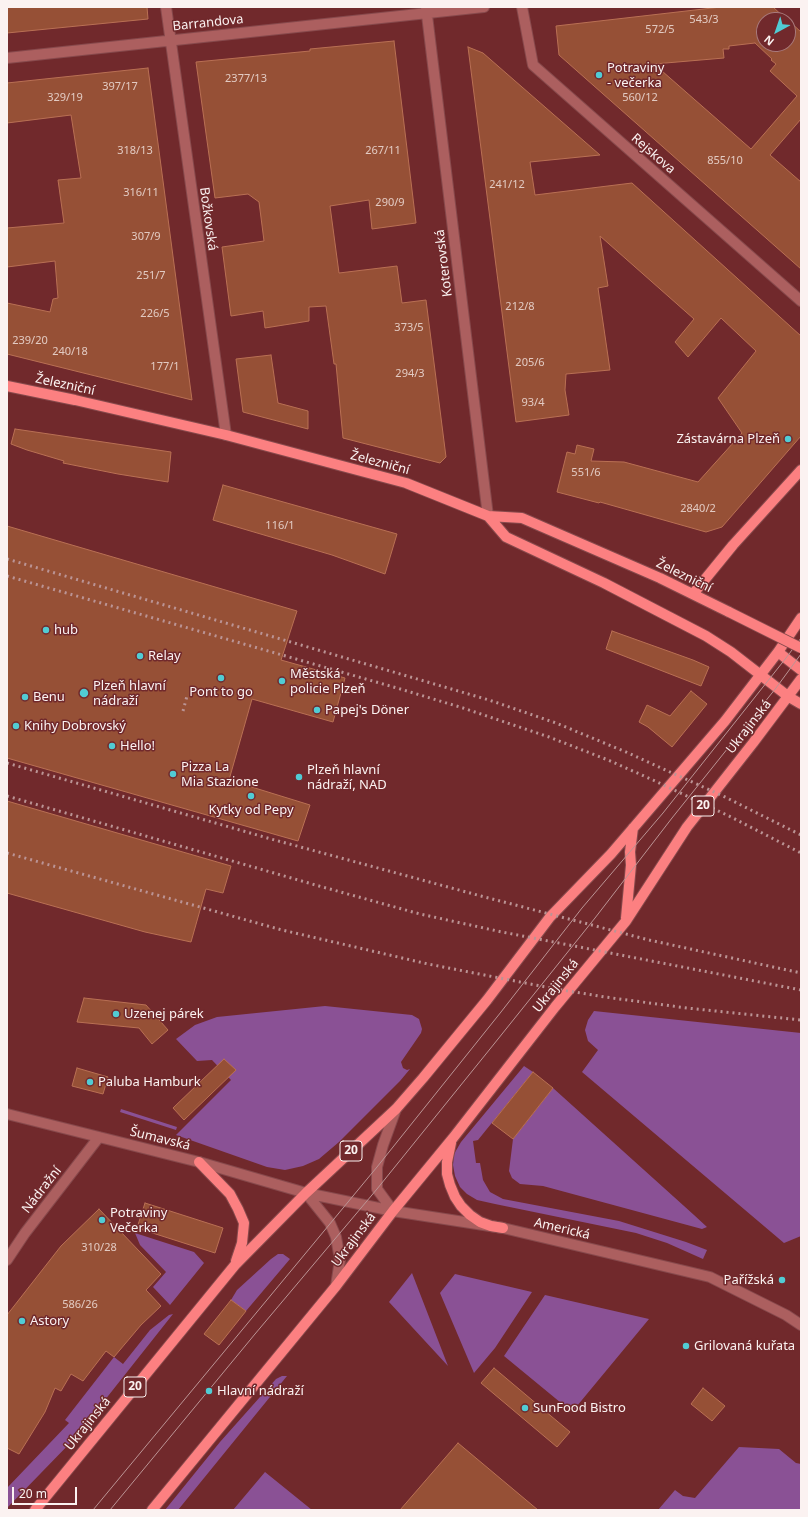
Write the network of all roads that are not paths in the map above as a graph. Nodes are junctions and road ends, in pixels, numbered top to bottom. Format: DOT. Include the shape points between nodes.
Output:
graph roads {
  1 [pos="166,7"];
  2 [pos="484,7"];
  3 [pos="522,7"];
  4 [pos="426,10"];
  5 [pos="170,40"];
  6 [pos="7,58"];
  7 [pos="801,301"];
  8 [pos="7,386"];
  9 [pos="226,435"];
  10 [pos="801,470"];
  11 [pos="488,516"];
  12 [pos="693,594"];
  13 [pos="801,618"];
  14 [pos="801,648"];
  15 [pos="778,652"];
  16 [pos="801,670"];
  17 [pos="760,675"];
  18 [pos="801,679"];
  19 [pos="789,697"];
  20 [pos="801,704"];
  21 [pos="633,828"];
  22 [pos="626,921"];
  23 [pos="396,1109"];
  24 [pos="7,1114"];
  25 [pos="99,1138"];
  26 [pos="453,1138"];
  27 [pos="199,1162"];
  28 [pos="306,1192"];
  29 [pos="393,1210"];
  30 [pos="503,1228"];
  31 [pos="7,1260"];
  32 [pos="235,1265"];
  33 [pos="336,1286"];
  34 [pos="801,1325"];
  35 [pos="35,1510"];
  36 [pos="152,1510"];
  1 -- 5 [label="street, Božkovská"];
  2 -- 4 [label="street, Barrandova"];
  3 -- 7 [label="street, Rejskova" via="533,65"];
  4 -- 5 [label="street, Barrandova"];
  4 -- 11 [label="street, Koterovská"];
  5 -- 6 [label="street, Barrandova"];
  5 -- 9 [label="street, Božkovská"];
  8 -- 9 [label="main road, Železniční"];
  9 -- 11 [label="main road, Železniční" via="406,483"];
  10 -- 12 [label="main road" via="733,545"];
  11 -- 12 [label="main road, Železniční" via="522,518"];
  11 -- 17 [label="main road" via="506,536 706,636"];
  12 -- 14 [label="main road, Železniční, bridge"];
  13 -- 15 [label="main road, 20"];
  15 -- 16 [label="main road"];
  15 -- 17 [label="main road, 20"];
  17 -- 19 [label="main road"];
  17 -- 21 [label="main road, Ukrajinská / 20" via="725,721"];
  18 -- 19 [label="main road, 20"];
  19 -- 20 [label="main road"];
  19 -- 22 [label="main road, Ukrajinská / 20" via="687,827"];
  21 -- 22 [label="main road"];
  21 -- 23 [label="main road, Ukrajinská / 20" via="550,917 487,1000"];
  22 -- 26 [label="main road, Ukrajinská / 20"];
  23 -- 28 [label="main road, Ukrajinská / 20"];
  23 -- 29 [label="street" via="383,1145 377,1189"];
  24 -- 25 [label="street, Šumavská"];
  25 -- 27 [label="street, Šumavská"];
  25 -- 31 [label="street, Nádražní"];
  26 -- 29 [label="main road, Ukrajinská / 20"];
  26 -- 30 [label="main road" via="447,1174 454,1196 475,1218 491,1226"];
  27 -- 28 [label="street, Šumavská"];
  27 -- 32 [label="main road" via="230,1194 244,1223 242,1243"];
  28 -- 29 [label="street, Americká"];
  28 -- 32 [label="main road, Ukrajinská / 20"];
  28 -- 33 [label="street, Ukrajinská" via="330,1223 336,1237 340,1260"];
  29 -- 30 [label="street, Americká"];
  29 -- 33 [label="main road, Ukrajinská / 20"];
  30 -- 34 [label="street, Americká" via="710,1278 786,1315"];
  32 -- 35 [label="main road, Ukrajinská / 20"];
  33 -- 36 [label="main road, Ukrajinská / 20"];
}
